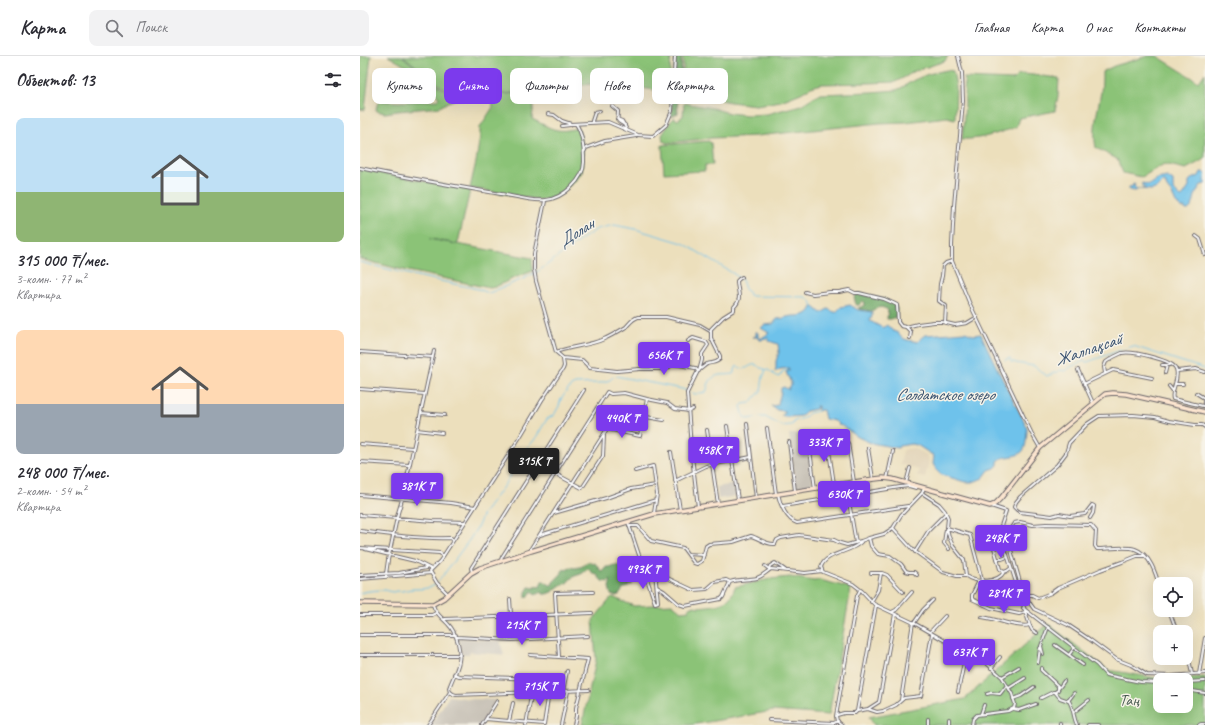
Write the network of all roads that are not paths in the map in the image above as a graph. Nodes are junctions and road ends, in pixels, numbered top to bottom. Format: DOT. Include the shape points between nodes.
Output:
graph roads {
  1 [pos="675,56"];
  2 [pos="958,56"];
  3 [pos="612,106"];
  4 [pos="600,111"];
  5 [pos="548,114"];
  6 [pos="609,118"];
  7 [pos="608,122"];
  8 [pos="592,123"];
  9 [pos="571,124"];
  10 [pos="576,124"];
  11 [pos="562,126"];
  12 [pos="626,130"];
  13 [pos="638,136"];
  14 [pos="583,146"];
  15 [pos="586,148"];
  16 [pos="584,153"];
  17 [pos="360,168"];
  18 [pos="545,201"];
  19 [pos="1196,236"];
  20 [pos="1205,255"];
  21 [pos="952,261"];
  22 [pos="742,278"];
  23 [pos="805,292"];
  24 [pos="977,317"];
  25 [pos="945,324"];
  26 [pos="906,326"];
  27 [pos="710,331"];
  28 [pos="910,338"];
  29 [pos="688,341"];
  30 [pos="434,351"];
  31 [pos="360,352"];
  32 [pos="556,352"];
  33 [pos="433,357"];
  34 [pos="563,358"];
  35 [pos="1172,364"];
  36 [pos="1162,365"];
  37 [pos="1167,365"];
  38 [pos="1078,370"];
  39 [pos="699,371"];
  40 [pos="1177,371"];
  41 [pos="1105,373"];
  42 [pos="1165,373"];
  43 [pos="1204,373"];
  44 [pos="1152,378"];
  45 [pos="1084,384"];
  46 [pos="1175,384"];
  47 [pos="1183,384"];
  48 [pos="1169,386"];
  49 [pos="360,389"];
  50 [pos="584,390"];
  51 [pos="1173,391"];
  52 [pos="1196,393"];
  53 [pos="425,394"];
  54 [pos="647,399"];
  55 [pos="1093,403"];
  56 [pos="1204,404"];
  57 [pos="694,410"];
  58 [pos="1197,410"];
  59 [pos="688,411"];
  60 [pos="1205,412"];
  61 [pos="421,414"];
  62 [pos="445,415"];
  63 [pos="644,416"];
  64 [pos="664,420"];
  65 [pos="747,424"];
  66 [pos="727,426"];
  67 [pos="1205,427"];
  68 [pos="767,428"];
  69 [pos="607,429"];
  70 [pos="417,430"];
  71 [pos="707,430"];
  72 [pos="442,433"];
  73 [pos="604,433"];
  74 [pos="827,438"];
  75 [pos="789,442"];
  76 [pos="809,442"];
  77 [pos="848,443"];
  78 [pos="360,444"];
  79 [pos="413,448"];
  80 [pos="868,448"];
  81 [pos="1040,448"];
  82 [pos="893,451"];
  83 [pos="671,452"];
  84 [pos="751,457"];
  85 [pos="732,460"];
  86 [pos="360,462"];
  87 [pos="537,464"];
  88 [pos="712,464"];
  89 [pos="409,465"];
  90 [pos="910,468"];
  91 [pos="635,471"];
  92 [pos="694,471"];
  93 [pos="555,474"];
  94 [pos="873,479"];
  95 [pos="887,479"];
  96 [pos="676,481"];
  97 [pos="854,482"];
  98 [pos="573,483"];
  99 [pos="906,483"];
  100 [pos="846,484"];
  101 [pos="656,485"];
  102 [pos="834,485"];
  103 [pos="919,486"];
  104 [pos="815,488"];
  105 [pos="924,488"];
  106 [pos="795,492"];
  107 [pos="922,493"];
  108 [pos="360,495"];
  109 [pos="777,495"];
  110 [pos="848,496"];
  111 [pos="756,498"];
  112 [pos="402,499"];
  113 [pos="656,500"];
  114 [pos="738,501"];
  115 [pos="718,504"];
  116 [pos="475,506"];
  117 [pos="782,506"];
  118 [pos="909,506"];
  119 [pos="698,507"];
  120 [pos="991,508"];
  121 [pos="680,510"];
  122 [pos="554,513"];
  123 [pos="946,513"];
  124 [pos="654,514"];
  125 [pos="360,515"];
  126 [pos="851,515"];
  127 [pos="398,518"];
  128 [pos="1090,518"];
  129 [pos="465,522"];
  130 [pos="629,524"];
  131 [pos="947,527"];
  132 [pos="892,528"];
  133 [pos="360,531"];
  134 [pos="394,535"];
  135 [pos="539,536"];
  136 [pos="869,538"];
  137 [pos="453,540"];
  138 [pos="862,542"];
  139 [pos="856,543"];
  140 [pos="991,543"];
  141 [pos="1004,544"];
  142 [pos="361,548"];
  143 [pos="994,548"];
  144 [pos="949,549"];
  145 [pos="391,550"];
  146 [pos="531,551"];
  147 [pos="915,552"];
  148 [pos="688,554"];
  149 [pos="390,555"];
  150 [pos="704,555"];
  151 [pos="443,556"];
  152 [pos="1008,557"];
  153 [pos="1146,557"];
  154 [pos="997,559"];
  155 [pos="501,560"];
  156 [pos="765,566"];
  157 [pos="427,568"];
  158 [pos="1011,568"];
  159 [pos="769,569"];
  160 [pos="786,570"];
  161 [pos="431,571"];
  162 [pos="822,571"];
  163 [pos="472,572"];
  164 [pos="655,572"];
  165 [pos="1004,572"];
  166 [pos="871,573"];
  167 [pos="881,573"];
  168 [pos="386,574"];
  169 [pos="360,575"];
  170 [pos="917,575"];
  171 [pos="966,576"];
  172 [pos="386,577"];
  173 [pos="1156,577"];
  174 [pos="360,579"];
  175 [pos="656,580"];
  176 [pos="979,580"];
  177 [pos="982,580"];
  178 [pos="730,582"];
  179 [pos="656,587"];
  180 [pos="860,590"];
  181 [pos="593,592"];
  182 [pos="903,592"];
  183 [pos="912,592"];
  184 [pos="448,594"];
  185 [pos="993,594"];
  186 [pos="1026,595"];
  187 [pos="510,598"];
  188 [pos="1020,599"];
  189 [pos="933,600"];
  190 [pos="871,602"];
  191 [pos="360,603"];
  192 [pos="433,604"];
  193 [pos="876,605"];
  194 [pos="1023,608"];
  195 [pos="592,612"];
  196 [pos="891,612"];
  197 [pos="1025,612"];
  198 [pos="436,613"];
  199 [pos="360,614"];
  200 [pos="556,614"];
  201 [pos="895,614"];
  202 [pos="511,616"];
  203 [pos="945,616"];
  204 [pos="982,616"];
  205 [pos="444,620"];
  206 [pos="914,623"];
  207 [pos="1029,625"];
  208 [pos="1048,627"];
  209 [pos="931,633"];
  210 [pos="1036,633"];
  211 [pos="360,635"];
  212 [pos="456,636"];
  213 [pos="588,636"];
  214 [pos="558,638"];
  215 [pos="1205,638"];
  216 [pos="1055,645"];
  217 [pos="1041,647"];
  218 [pos="1074,647"];
  219 [pos="966,653"];
  220 [pos="1043,654"];
  221 [pos="360,655"];
  222 [pos="530,655"];
  223 [pos="1069,655"];
  224 [pos="460,656"];
  225 [pos="559,657"];
  226 [pos="1000,657"];
  227 [pos="1038,663"];
  228 [pos="1083,665"];
  229 [pos="1019,667"];
  230 [pos="992,668"];
  231 [pos="1041,668"];
  232 [pos="567,671"];
  233 [pos="454,674"];
  234 [pos="1193,674"];
  235 [pos="1199,674"];
  236 [pos="1205,674"];
  237 [pos="1153,676"];
  238 [pos="1002,677"];
  239 [pos="1024,678"];
  240 [pos="534,679"];
  241 [pos="565,680"];
  242 [pos="1064,681"];
  243 [pos="1205,681"];
  244 [pos="1193,682"];
  245 [pos="1153,683"];
  246 [pos="1008,687"];
  247 [pos="1034,687"];
  248 [pos="1058,689"];
  249 [pos="580,690"];
  250 [pos="589,690"];
  251 [pos="563,691"];
  252 [pos="568,691"];
  253 [pos="1193,691"];
  254 [pos="450,692"];
  255 [pos="532,692"];
  256 [pos="550,692"];
  257 [pos="958,692"];
  258 [pos="1055,692"];
  259 [pos="1074,693"];
  260 [pos="1205,693"];
  261 [pos="987,694"];
  262 [pos="1041,698"];
  263 [pos="1013,699"];
  264 [pos="901,700"];
  265 [pos="1089,700"];
  266 [pos="497,701"];
  267 [pos="1068,701"];
  268 [pos="513,703"];
  269 [pos="1036,704"];
  270 [pos="984,706"];
  271 [pos="868,709"];
  272 [pos="1013,709"];
  273 [pos="857,711"];
  274 [pos="1074,712"];
  275 [pos="981,714"];
  276 [pos="836,716"];
  277 [pos="486,719"];
  278 [pos="928,719"];
  279 [pos="949,719"];
  280 [pos="769,720"];
  281 [pos="509,721"];
  282 [pos="838,721"];
  283 [pos="807,722"];
  284 [pos="526,724"];
  285 [pos="544,724"];
  286 [pos="1205,724"];
  287 [pos="428,725"];
  288 [pos="482,725"];
  289 [pos="561,725"];
  290 [pos="574,725"];
  291 [pos="808,725"];
  292 [pos="842,725"];
  293 [pos="928,725"];
  294 [pos="949,725"];
  295 [pos="972,725"];
  296 [pos="1077,725"];
  297 [pos="1088,725"];
  298 [pos="1098,725"];
  299 [pos="1199,725"];
  1 -- 13 [label="street" via="672,110 666,125 653,136"];
  2 -- 21 [label="street" via="962,73 963,101"];
  3 -- 12 [label="street" via="618,111 617,119 622,120"];
  4 -- 8 [label="street" via="595,112"];
  5 -- 9 [label="street"];
  6 -- 7 [label="street"];
  7 -- 8 [label="street"];
  7 -- 12 [label="street"];
  8 -- 10 [label="street"];
  9 -- 10 [label="street"];
  9 -- 11 [label="street"];
  10 -- 14 [label="street"];
  12 -- 13 [label="street"];
  13 -- 15 [label="street" via="605,141"];
  14 -- 15 [label="street"];
  14 -- 16 [label="street"];
  15 -- 16 [label="street"];
  16 -- 18 [label="street" via="583,171 577,181 560,195"];
  17 -- 18 [label="street"];
  18 -- 32 [label="street" via="534,251 534,269"];
  19 -- 20 [label="street" via="1200,239"];
  21 -- 24 [label="street"];
  21 -- 25 [label="street" via="943,266 939,291 939,301 946,306"];
  22 -- 27 [label="street" via="737,281 739,298 734,310"];
  23 -- 26 [label="street" via="813,294 849,290 893,302 897,305 898,322"];
  24 -- 25 [label="street" via="967,323"];
  24 -- 81 [label="street"];
  25 -- 26 [label="street" via="934,322"];
  26 -- 28 [label="street" via="911,332"];
  27 -- 32 [label="street" via="700,325 666,317 638,317 604,340"];
  27 -- 39 [label="street" via="720,359"];
  29 -- 39 [label="street" via="693,338 708,345 702,354"];
  30 -- 33 [label="street"];
  31 -- 33 [label="street"];
  32 -- 34 [label="street"];
  33 -- 53 [label="street"];
  34 -- 39 [label="street" via="582,360 590,368 607,371 666,369 674,364"];
  34 -- 116 [label="street" via="563,369"];
  35 -- 37 [label="street"];
  35 -- 40 [label="street"];
  35 -- 41 [label="street" via="1140,354 1124,353 1106,362"];
  36 -- 37 [label="street"];
  37 -- 42 [label="street"];
  38 -- 45 [label="street"];
  39 -- 59 [label="street" via="687,392"];
  40 -- 43 [label="street" via="1193,369"];
  40 -- 46 [label="street"];
  41 -- 44 [label="street" via="1115,370"];
  41 -- 45 [label="street"];
  45 -- 55 [label="street"];
  46 -- 47 [label="street"];
  46 -- 51 [label="street"];
  48 -- 51 [label="street"];
  49 -- 53 [label="street"];
  50 -- 87 [label="street"];
  51 -- 56 [label="street" via="1174,400"];
  52 -- 56 [label="street" via="1204,398"];
  53 -- 61 [label="street"];
  54 -- 59 [label="street"];
  54 -- 63 [label="street"];
  54 -- 93 [label="street" via="607,392"];
  55 -- 58 [label="main road" via="1105,394 1117,393"];
  55 -- 81 [label="main road"];
  56 -- 58 [label="street"];
  57 -- 59 [label="street"];
  58 -- 60 [label="main road"];
  59 -- 92 [label="street"];
  61 -- 62 [label="street"];
  61 -- 70 [label="street"];
  63 -- 64 [label="street"];
  63 -- 69 [label="street" via="612,411"];
  63 -- 69 [label="street" via="640,436"];
  65 -- 84 [label="street"];
  66 -- 85 [label="street"];
  67 -- 128 [label="street" via="1155,416 1099,416 1087,424 1069,443 1062,460 1020,497 1014,506 1020,512 1070,516 1086,514 1093,505"];
  68 -- 109 [label="street"];
  69 -- 73 [label="street"];
  70 -- 72 [label="street"];
  70 -- 79 [label="street"];
  71 -- 88 [label="street"];
  73 -- 98 [label="street"];
  73 -- 98 [label="street" via="603,456 599,463 582,488"];
  74 -- 102 [label="street"];
  75 -- 106 [label="street"];
  76 -- 104 [label="street"];
  77 -- 97 [label="street"];
  78 -- 79 [label="street"];
  79 -- 89 [label="street"];
  80 -- 94 [label="street"];
  81 -- 120 [label="main road"];
  82 -- 95 [label="street"];
  83 -- 96 [label="street"];
  84 -- 85 [label="street"];
  84 -- 111 [label="street"];
  85 -- 88 [label="street"];
  85 -- 114 [label="street"];
  86 -- 89 [label="street"];
  87 -- 93 [label="street"];
  87 -- 163 [label="street" via="471,568"];
  88 -- 92 [label="street"];
  88 -- 115 [label="street"];
  89 -- 112 [label="street"];
  90 -- 99 [label="street"];
  91 -- 101 [label="street" via="653,466"];
  92 -- 96 [label="street"];
  92 -- 119 [label="street"];
  93 -- 98 [label="street"];
  93 -- 155 [label="street"];
  94 -- 95 [label="main road"];
  94 -- 97 [label="main road"];
  95 -- 99 [label="main road"];
  96 -- 121 [label="street"];
  97 -- 100 [label="main road"];
  98 -- 122 [label="street"];
  99 -- 103 [label="main road"];
  100 -- 102 [label="main road"];
  100 -- 110 [label="street"];
  101 -- 113 [label="street"];
  101 -- 122 [label="street" via="630,489"];
  102 -- 104 [label="main road"];
  103 -- 105 [label="main road"];
  103 -- 110 [label="street"];
  104 -- 106 [label="main road"];
  105 -- 107 [label="street"];
  105 -- 120 [label="main road"];
  106 -- 109 [label="main road"];
  107 -- 118 [label="street"];
  107 -- 123 [label="street" via="939,504"];
  108 -- 112 [label="street"];
  109 -- 111 [label="main road"];
  109 -- 117 [label="street"];
  110 -- 117 [label="street"];
  110 -- 126 [label="street"];
  111 -- 114 [label="main road"];
  112 -- 116 [label="street"];
  112 -- 127 [label="street"];
  113 -- 124 [label="street"];
  113 -- 135 [label="street"];
  114 -- 115 [label="main road"];
  115 -- 119 [label="main road"];
  116 -- 129 [label="street"];
  117 -- 126 [label="street" via="789,519 796,523"];
  118 -- 126 [label="street"];
  118 -- 132 [label="street"];
  119 -- 121 [label="main road"];
  120 -- 141 [label="street" via="1006,511 1000,532"];
  121 -- 124 [label="main road"];
  122 -- 135 [label="street"];
  123 -- 131 [label="street"];
  123 -- 147 [label="street" via="929,530"];
  124 -- 130 [label="main road"];
  125 -- 127 [label="street"];
  126 -- 139 [label="street"];
  127 -- 129 [label="street"];
  127 -- 134 [label="street"];
  129 -- 137 [label="street"];
  130 -- 146 [label="main road"];
  130 -- 148 [label="street" via="638,526 651,541 683,548"];
  130 -- 179 [label="street" via="655,603 658,602"];
  131 -- 144 [label="street" via="944,543"];
  131 -- 171 [label="street" via="951,543 964,560"];
  131 -- 177 [label="street" via="970,535"];
  132 -- 136 [label="street" via="884,534"];
  132 -- 147 [label="street"];
  133 -- 134 [label="street"];
  134 -- 137 [label="street"];
  134 -- 145 [label="street"];
  135 -- 146 [label="street"];
  136 -- 138 [label="street"];
  136 -- 170 [label="street" via="871,546 878,554 890,556 906,571"];
  137 -- 151 [label="street"];
  138 -- 139 [label="street"];
  138 -- 162 [label="street" via="825,560"];
  139 -- 150 [label="street" via="846,544 799,535 781,538 773,545 751,536 733,542 709,544"];
  140 -- 143 [label="street"];
  141 -- 143 [label="street"];
  141 -- 152 [label="street"];
  142 -- 145 [label="street"];
  142 -- 149 [label="street"];
  143 -- 154 [label="street"];
  145 -- 149 [label="street"];
  145 -- 151 [label="street" via="440,553"];
  146 -- 155 [label="main road"];
  147 -- 171 [label="street" via="945,574"];
  148 -- 150 [label="street"];
  148 -- 150 [label="street" via="697,564"];
  149 -- 157 [label="street" via="415,561"];
  149 -- 168 [label="street"];
  151 -- 161 [label="street"];
  152 -- 154 [label="street"];
  152 -- 158 [label="street"];
  153 -- 173 [label="street"];
  153 -- 186 [label="street" via="1137,556 1100,570 1038,598"];
  153 -- 186 [label="street" via="1135,549 1097,549 1096,531 1091,525 1033,525 1016,522 1012,525 1008,538 1020,584"];
  154 -- 165 [label="street" via="1000,569"];
  155 -- 163 [label="main road"];
  156 -- 159 [label="street"];
  157 -- 161 [label="street"];
  157 -- 168 [label="street"];
  158 -- 165 [label="street"];
  158 -- 188 [label="street"];
  159 -- 160 [label="street"];
  159 -- 160 [label="street" via="775,564"];
  159 -- 178 [label="street" via="757,578"];
  160 -- 162 [label="street" via="805,573"];
  161 -- 172 [label="street"];
  161 -- 184 [label="street" via="437,584"];
  162 -- 180 [label="street" via="853,584"];
  163 -- 184 [label="main road"];
  164 -- 175 [label="street"];
  165 -- 177 [label="street" via="998,578"];
  166 -- 167 [label="street"];
  167 -- 182 [label="street" via="890,577"];
  167 -- 190 [label="street" via="878,590"];
  168 -- 169 [label="street"];
  168 -- 172 [label="street"];
  171 -- 176 [label="street"];
  172 -- 174 [label="street"];
  175 -- 178 [label="street" via="663,576 693,590 706,589 722,580"];
  175 -- 179 [label="street"];
  176 -- 177 [label="street"];
  176 -- 197 [label="street" via="972,599 991,608 1020,614"];
  178 -- 179 [label="street" via="721,600 685,606"];
  180 -- 190 [label="street"];
  180 -- 276 [label="street"];
  181 -- 200 [label="street" via="555,593"];
  183 -- 196 [label="street" via="894,612"];
  184 -- 192 [label="main road"];
  185 -- 188 [label="street"];
  186 -- 237 [label="street" via="1034,609 1089,638 1116,659 1146,675"];
  187 -- 202 [label="street"];
  188 -- 194 [label="street"];
  189 -- 206 [label="street"];
  190 -- 193 [label="street"];
  191 -- 192 [label="main road"];
  192 -- 198 [label="street"];
  193 -- 196 [label="street"];
  193 -- 273 [label="street"];
  194 -- 197 [label="street"];
  194 -- 208 [label="street"];
  195 -- 200 [label="street"];
  196 -- 201 [label="street"];
  197 -- 207 [label="street"];
  198 -- 199 [label="street"];
  198 -- 205 [label="street"];
  200 -- 202 [label="street"];
  200 -- 214 [label="street"];
  201 -- 206 [label="street"];
  201 -- 271 [label="street" via="879,702"];
  202 -- 205 [label="street"];
  203 -- 209 [label="street"];
  204 -- 207 [label="street" via="1023,626"];
  205 -- 212 [label="street"];
  206 -- 209 [label="street"];
  206 -- 264 [label="street"];
  207 -- 210 [label="street"];
  208 -- 217 [label="street"];
  208 -- 218 [label="street"];
  209 -- 219 [label="street"];
  209 -- 264 [label="street" via="921,696"];
  211 -- 212 [label="street"];
  212 -- 214 [label="street" via="512,640"];
  212 -- 224 [label="street"];
  213 -- 214 [label="street"];
  214 -- 225 [label="street"];
  215 -- 235 [label="street"];
  216 -- 223 [label="street"];
  217 -- 220 [label="street"];
  217 -- 227 [label="street"];
  218 -- 223 [label="street"];
  218 -- 245 [label="street" via="1106,675"];
  219 -- 230 [label="street" via="984,661"];
  219 -- 257 [label="street"];
  221 -- 224 [label="street"];
  222 -- 225 [label="street"];
  223 -- 228 [label="street"];
  224 -- 233 [label="street"];
  225 -- 249 [label="street" via="588,659"];
  226 -- 230 [label="street"];
  229 -- 238 [label="street"];
  230 -- 238 [label="street"];
  231 -- 248 [label="street"];
  232 -- 241 [label="street"];
  233 -- 240 [label="street"];
  233 -- 254 [label="street"];
  234 -- 235 [label="street"];
  235 -- 236 [label="street"];
  238 -- 246 [label="street"];
  239 -- 246 [label="street"];
  240 -- 241 [label="street"];
  240 -- 255 [label="street"];
  241 -- 251 [label="street"];
  242 -- 248 [label="street"];
  243 -- 244 [label="street"];
  246 -- 261 [label="street" via="998,695"];
  246 -- 263 [label="street"];
  247 -- 263 [label="street"];
  248 -- 258 [label="street"];
  249 -- 250 [label="street"];
  249 -- 252 [label="street"];
  249 -- 290 [label="street"];
  251 -- 252 [label="street"];
  251 -- 256 [label="street"];
  252 -- 289 [label="street"];
  253 -- 260 [label="street"];
  254 -- 255 [label="street" via="456,695"];
  254 -- 287 [label="street"];
  255 -- 256 [label="street"];
  255 -- 284 [label="street"];
  256 -- 285 [label="street"];
  258 -- 262 [label="street"];
  258 -- 267 [label="street" via="1058,697"];
  259 -- 267 [label="street"];
  263 -- 272 [label="street"];
  264 -- 271 [label="street" via="883,711"];
  265 -- 274 [label="street"];
  266 -- 277 [label="street"];
  267 -- 274 [label="street"];
  268 -- 281 [label="street"];
  269 -- 272 [label="street" via="1018,710"];
  270 -- 275 [label="street"];
  271 -- 273 [label="street"];
  272 -- 275 [label="street"];
  273 -- 276 [label="street" via="839,713"];
  274 -- 296 [label="street"];
  275 -- 295 [label="street" via="974,718"];
  276 -- 282 [label="street"];
  277 -- 281 [label="street"];
  277 -- 288 [label="street"];
  278 -- 293 [label="street"];
  279 -- 294 [label="street"];
  280 -- 283 [label="street"];
  281 -- 284 [label="street"];
  282 -- 283 [label="street"];
  282 -- 292 [label="street"];
  283 -- 291 [label="street"];
  284 -- 285 [label="street"];
  286 -- 299 [label="street"];
  297 -- 298 [label="street"];
}
